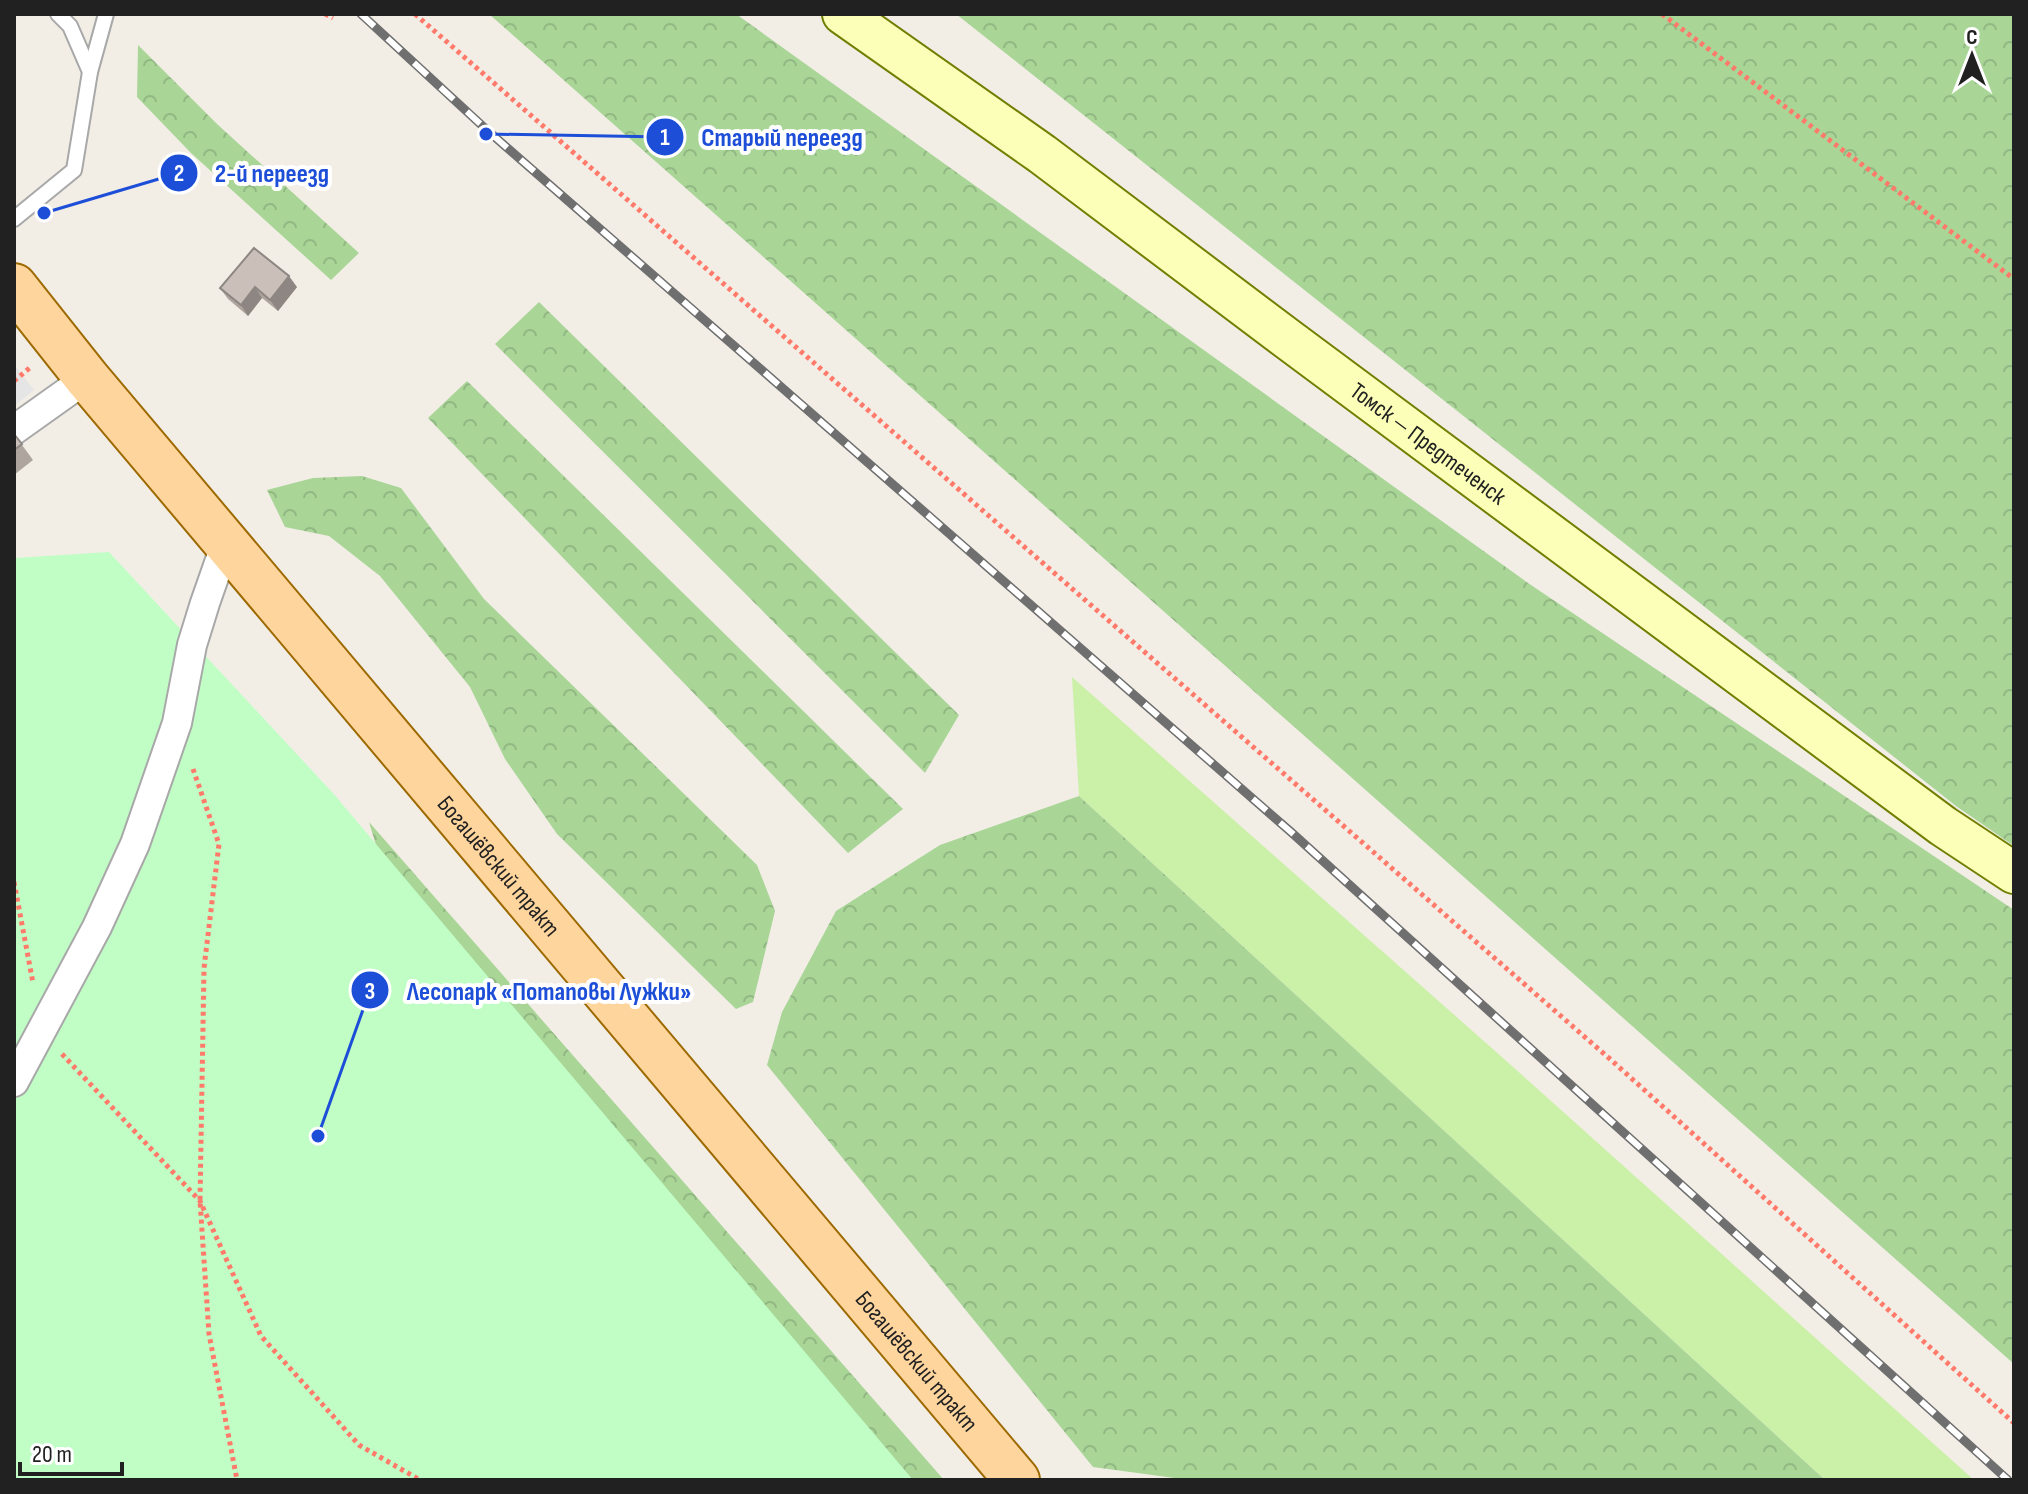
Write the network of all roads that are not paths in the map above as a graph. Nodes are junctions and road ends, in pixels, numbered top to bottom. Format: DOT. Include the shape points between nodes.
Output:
graph roads {
  1 [pos="58,14"];
  2 [pos="106,14"];
  3 [pos="843,14"];
  4 [pos="90,72"];
  5 [pos="14,219"];
  6 [pos="14,286"];
  7 [pos="87,378"];
  8 [pos="14,430"];
  9 [pos="226,543"];
  10 [pos="2014,873"];
  11 [pos="14,1082"];
  12 [pos="1017,1480"];
  1 -- 4 [label="lane" via="70,26"];
  2 -- 4 [label="lane"];
  3 -- 10 [label="main road, Томск — Предтеченск" via="1042,154 1930,816"];
  4 -- 5 [label="lane" via="74,170"];
  6 -- 7 [label="main road, Богашёвский тракт"];
  7 -- 8 [label="street"];
  7 -- 9 [label="main road, Богашёвский тракт"];
  9 -- 11 [label="street" via="192,645 177,723 135,844"];
  9 -- 12 [label="main road, Богашёвский тракт"];
}
